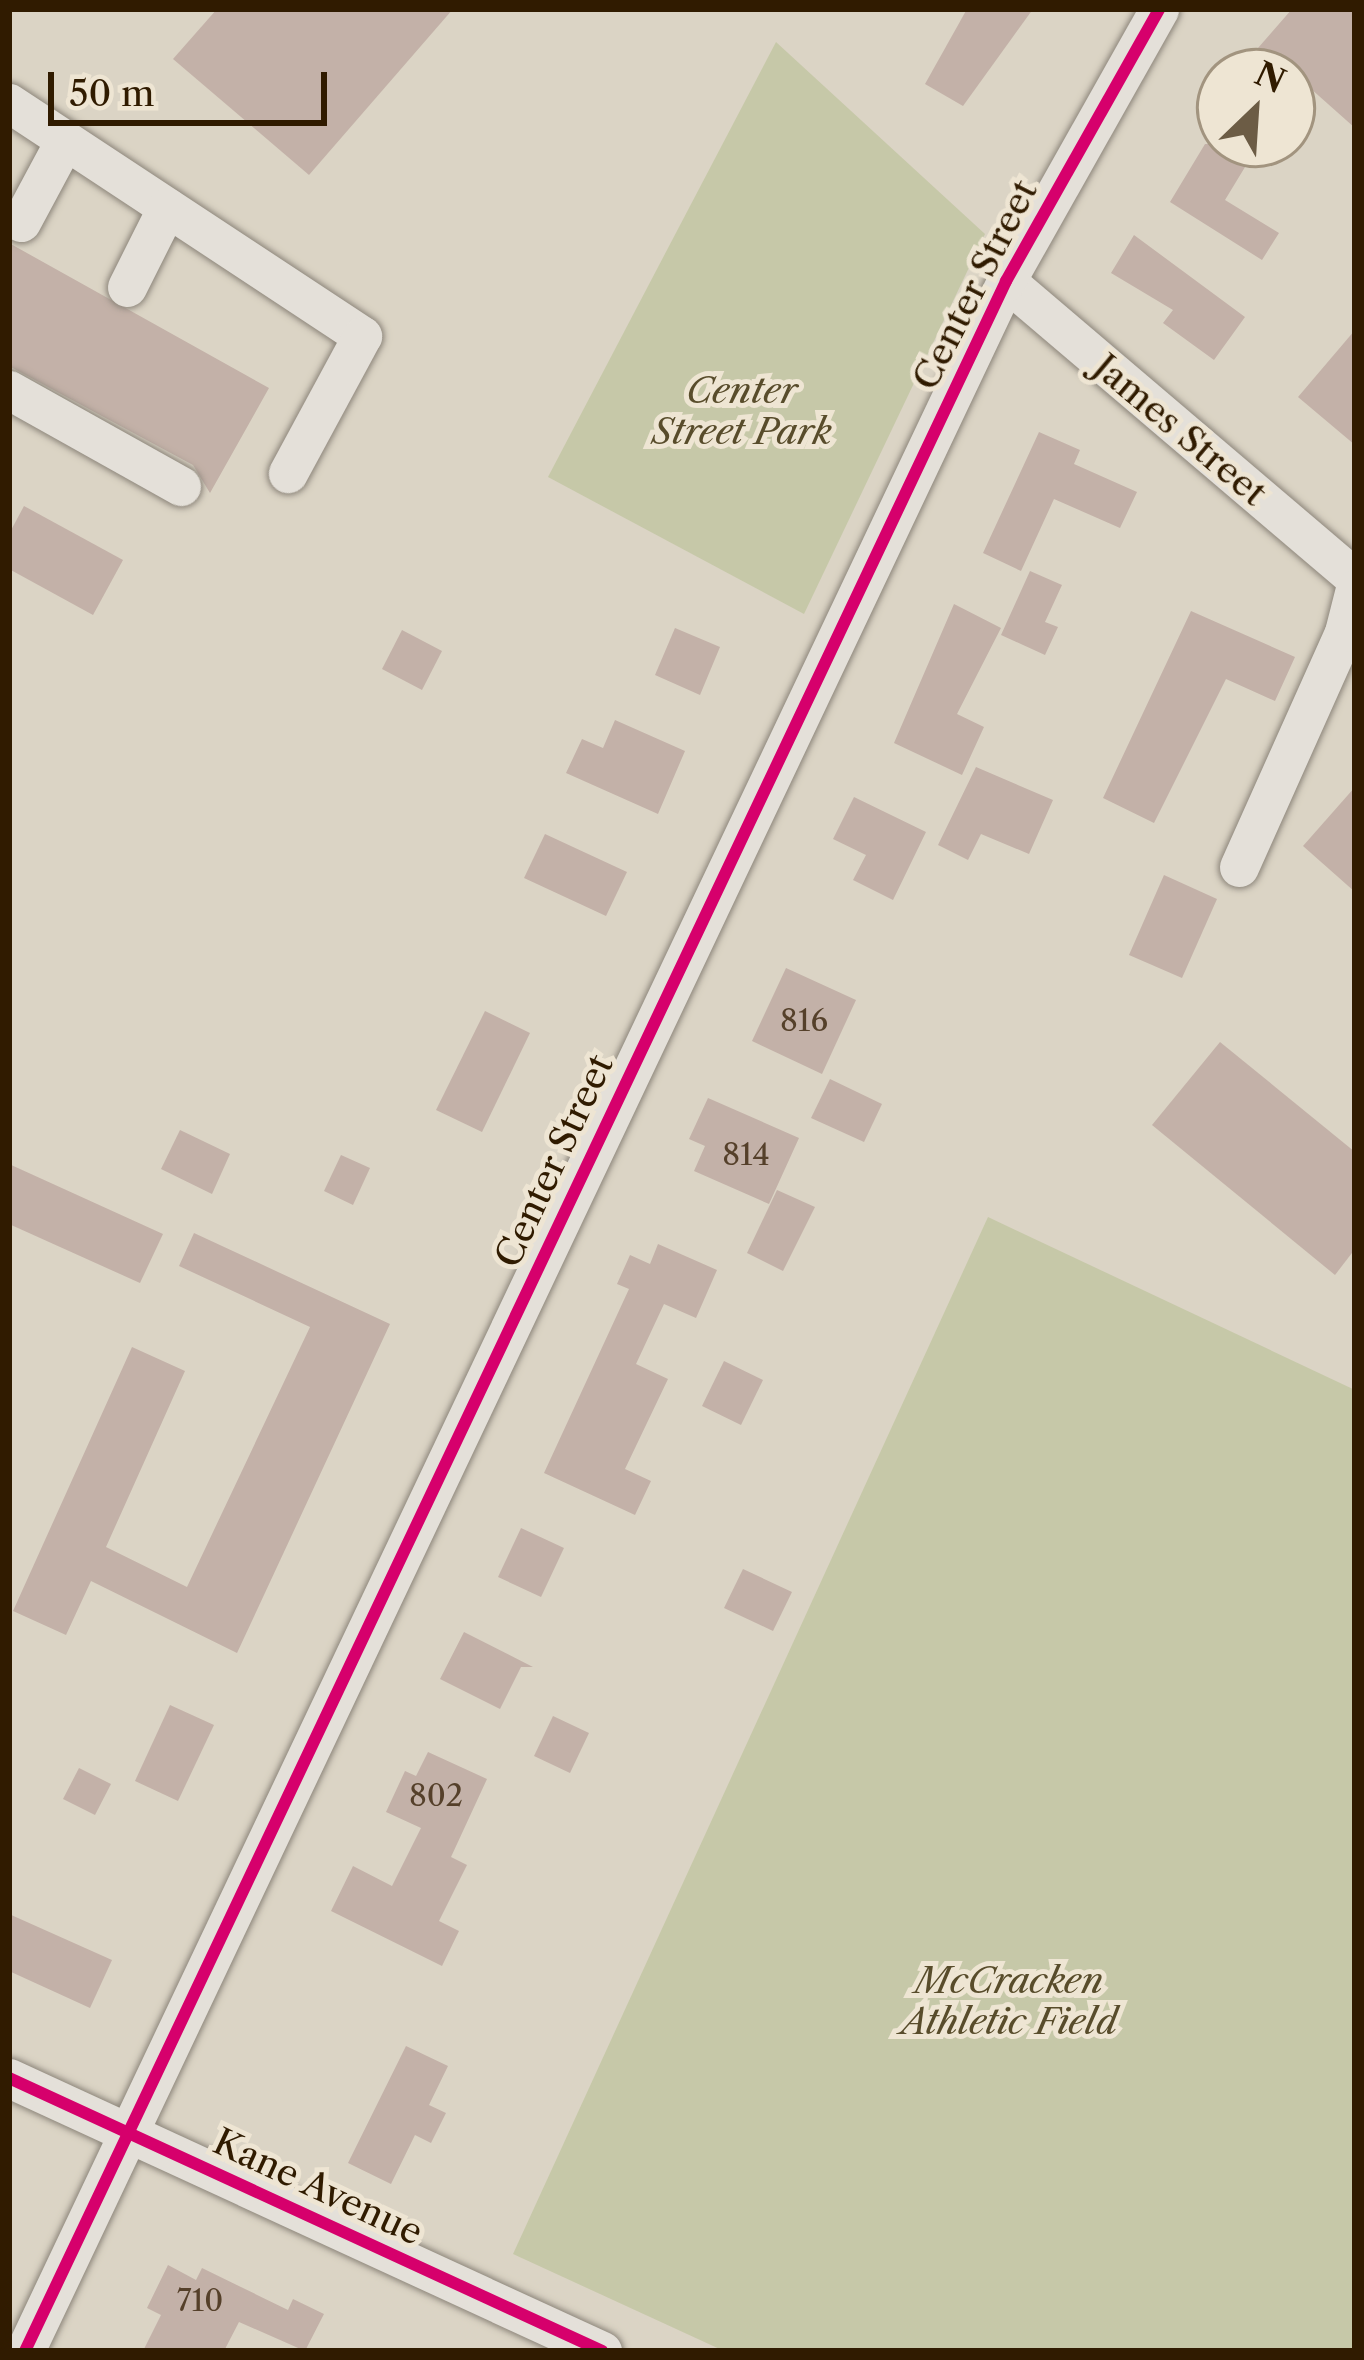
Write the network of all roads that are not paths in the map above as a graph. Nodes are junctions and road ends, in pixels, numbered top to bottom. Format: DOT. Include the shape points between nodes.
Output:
graph roads {
  1 [pos="1159,9"];
  2 [pos="9,103"];
  3 [pos="64,140"];
  4 [pos="167,207"];
  5 [pos="21,222"];
  6 [pos="1006,280"];
  7 [pos="127,287"];
  8 [pos="9,390"];
  9 [pos="288,473"];
  10 [pos="181,486"];
  11 [pos="1355,578"];
  12 [pos="1355,589"];
  13 [pos="1239,867"];
  14 [pos="9,2078"];
  15 [pos="126,2131"];
  16 [pos="587,2348"];
  17 [pos="25,2351"];
  1 -- 6 [label="street, Center Street"];
  2 -- 3 [label="street"];
  3 -- 4 [label="street"];
  3 -- 5 [label="street"];
  4 -- 7 [label="street"];
  4 -- 9 [label="street" via="362,336"];
  6 -- 11 [label="street, James Street"];
  6 -- 15 [label="street, Center Street"];
  8 -- 10 [label="street"];
  12 -- 13 [label="street" via="1344,632"];
  14 -- 15 [label="street, Kane Avenue"];
  15 -- 16 [label="street, Kane Avenue"];
  15 -- 17 [label="street, Center Street"];
}
